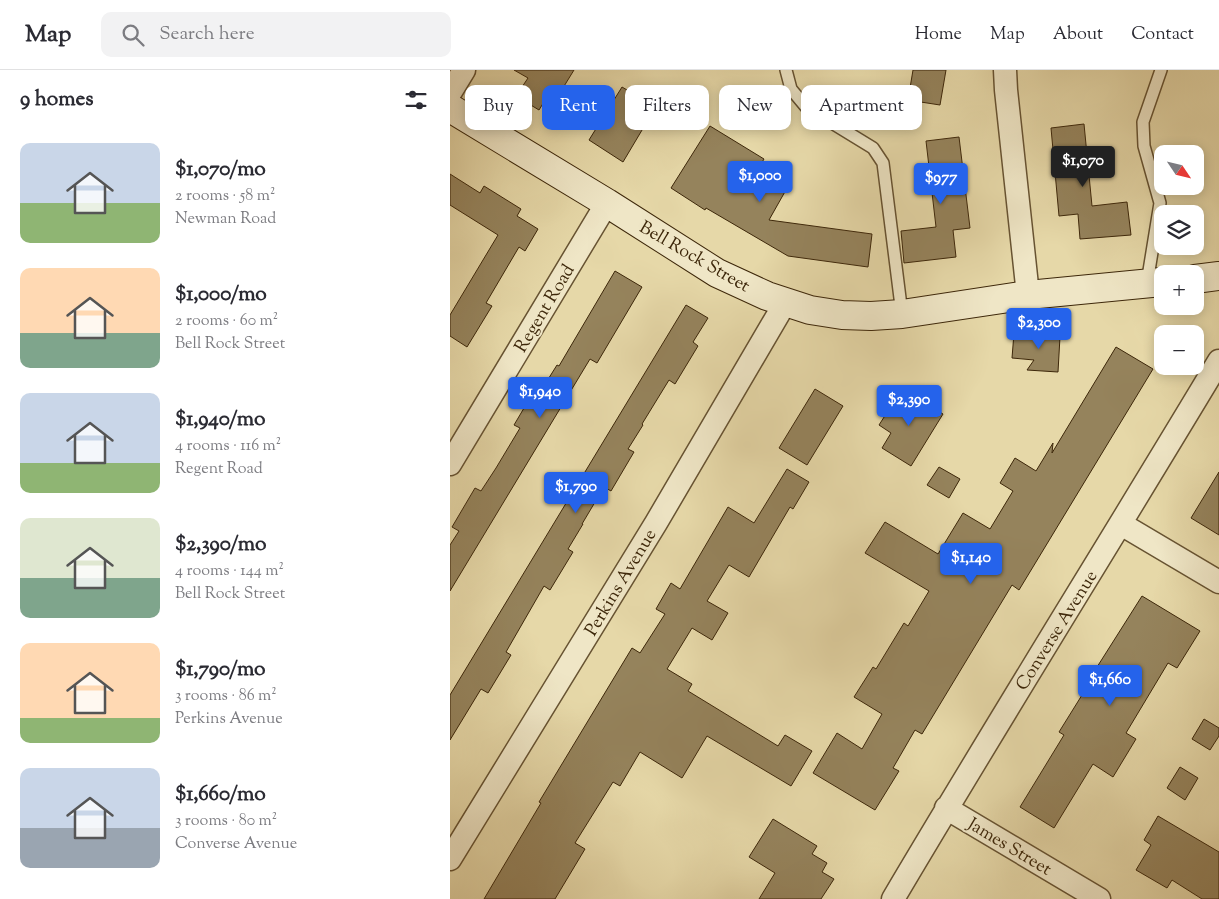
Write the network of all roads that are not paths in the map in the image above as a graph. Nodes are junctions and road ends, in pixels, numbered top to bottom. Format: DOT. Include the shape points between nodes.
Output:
graph roads {
  1 [pos="464,70"];
  2 [pos="786,70"];
  3 [pos="1005,70"];
  4 [pos="1161,70"];
  5 [pos="454,105"];
  6 [pos="607,203"];
  7 [pos="1156,265"];
  8 [pos="1219,276"];
  9 [pos="1204,278"];
  10 [pos="1154,282"];
  11 [pos="1028,295"];
  12 [pos="786,302"];
  13 [pos="902,314"];
  14 [pos="1219,361"];
  15 [pos="450,464"];
  16 [pos="1121,524"];
  17 [pos="1219,582"];
  18 [pos="946,808"];
  19 [pos="450,859"];
  20 [pos="893,899"];
  21 [pos="1099,899"];
  1 -- 5 [label="street"];
  2 -- 13 [label="lane" via="791,89 806,107 873,148 883,163"];
  3 -- 11 [label="street"];
  4 -- 7 [label="lane" via="1142,122 1144,146 1160,203"];
  5 -- 6 [label="street, Bell Rock Street"];
  6 -- 12 [label="street, Bell Rock Street" via="740,285"];
  6 -- 15 [label="street, Regent Road"];
  8 -- 9 [label="street"];
  10 -- 11 [label="street, Bell Rock Street"];
  11 -- 13 [label="street, Bell Rock Street"];
  12 -- 13 [label="street, Bell Rock Street" via="826,314"];
  12 -- 19 [label="street, Perkins Avenue" via="656,523"];
  14 -- 16 [label="street, Converse Avenue"];
  16 -- 17 [label="street"];
  16 -- 18 [label="street, Converse Avenue"];
  18 -- 20 [label="street, Converse Avenue"];
  18 -- 21 [label="street, James Street"];
}
